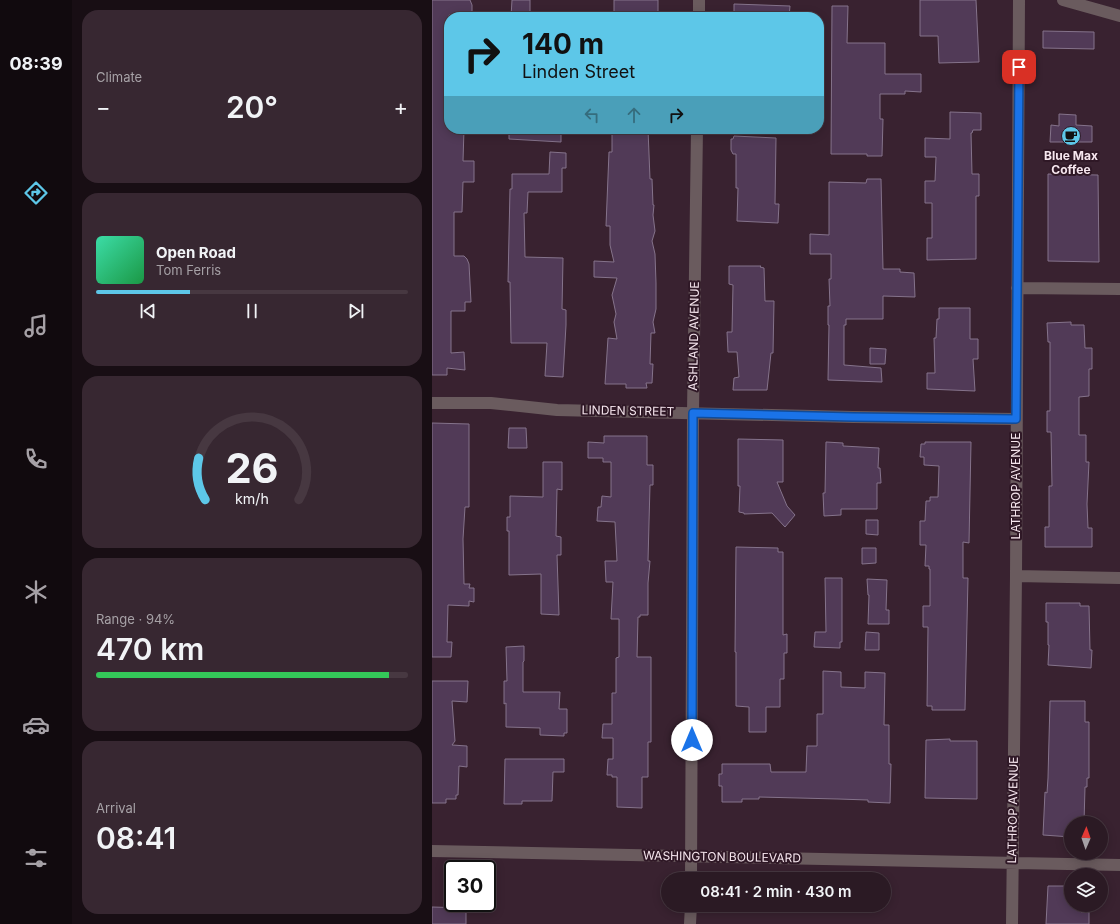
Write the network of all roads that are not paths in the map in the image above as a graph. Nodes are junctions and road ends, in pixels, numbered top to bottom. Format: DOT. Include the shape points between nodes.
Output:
graph roads {
  1 [pos="699,0"];
  2 [pos="1019,0"];
  3 [pos="1063,0"];
  4 [pos="699,12"];
  5 [pos="1120,16"];
  6 [pos="697,134"];
  7 [pos="1017,288"];
  8 [pos="1120,289"];
  9 [pos="432,403"];
  10 [pos="693,413"];
  11 [pos="1016,419"];
  12 [pos="1016,576"];
  13 [pos="1120,578"];
  14 [pos="432,851"];
  15 [pos="691,857"];
  16 [pos="1012,862"];
  17 [pos="1120,865"];
  18 [pos="691,872"];
  19 [pos="691,912"];
  20 [pos="690,924"];
  21 [pos="1012,924"];
  1 -- 4 [label="street"];
  2 -- 7 [label="street, LATHROP AVENUE"];
  3 -- 5 [label="street"];
  6 -- 10 [label="street, ASHLAND AVENUE"];
  7 -- 8 [label="street"];
  7 -- 11 [label="street, LATHROP AVENUE"];
  9 -- 10 [label="street, LINDEN STREET" via="491,403 556,410"];
  10 -- 11 [label="street, LINDEN STREET"];
  10 -- 15 [label="street, ASHLAND AVENUE"];
  11 -- 12 [label="street, LATHROP AVENUE"];
  12 -- 13 [label="street"];
  12 -- 16 [label="street, LATHROP AVENUE"];
  14 -- 15 [label="street, WASHINGTON BOULEVARD"];
  15 -- 16 [label="street, WASHINGTON BOULEVARD"];
  15 -- 18 [label="street, ASHLAND AVENUE"];
  16 -- 17 [label="street, WASHINGTON BOULEVARD"];
  16 -- 21 [label="street, LATHROP AVENUE"];
  19 -- 20 [label="street"];
}
